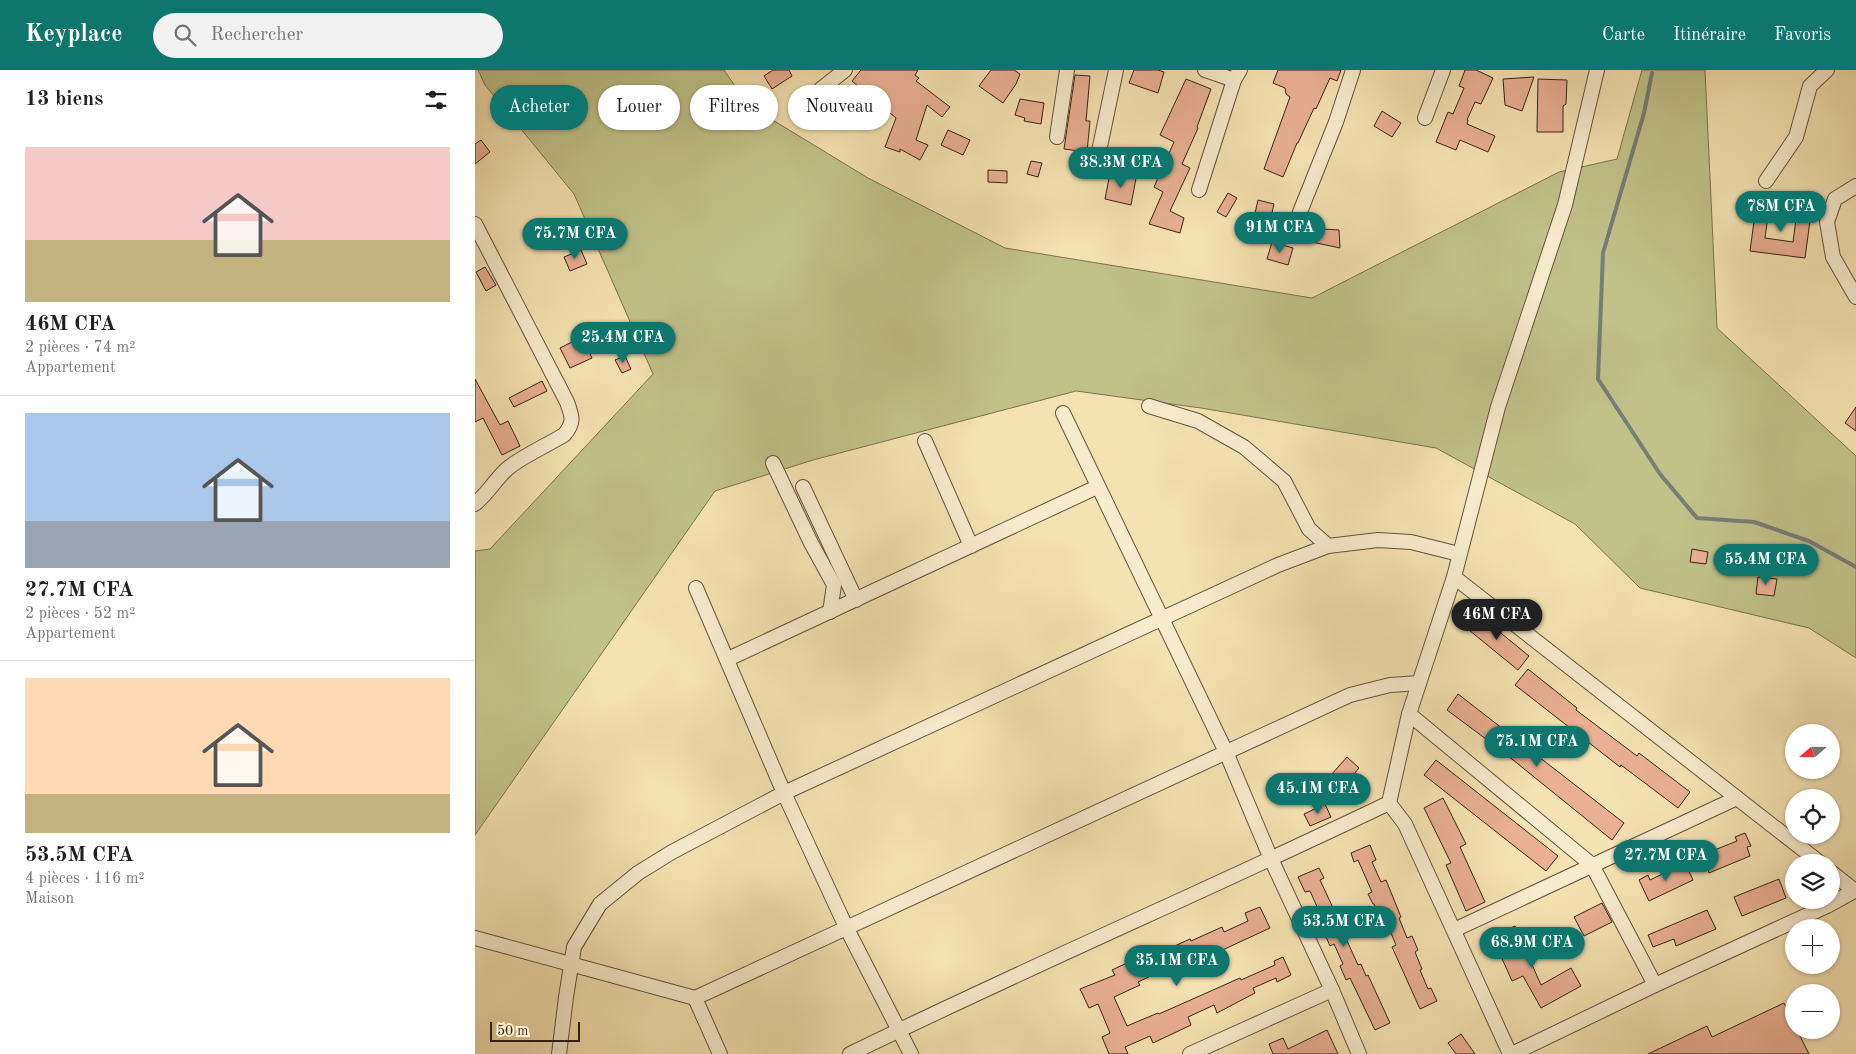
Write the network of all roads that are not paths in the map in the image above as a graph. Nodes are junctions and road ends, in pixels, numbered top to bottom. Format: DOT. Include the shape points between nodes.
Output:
graph roads {
  1 [pos="845,70"];
  2 [pos="1067,70"];
  3 [pos="1116,70"];
  4 [pos="1205,70"];
  5 [pos="1353,70"];
  6 [pos="1443,70"];
  7 [pos="1597,70"];
  8 [pos="1827,70"];
  9 [pos="1237,75"];
  10 [pos="826,85"];
  11 [pos="1425,118"];
  12 [pos="1057,137"];
  13 [pos="1098,156"];
  14 [pos="1766,181"];
  15 [pos="1856,186"];
  16 [pos="1199,190"];
  17 [pos="1300,212"];
  18 [pos="475,224"];
  19 [pos="1856,297"];
  20 [pos="1149,406"];
  21 [pos="1063,413"];
  22 [pos="925,441"];
  23 [pos="773,463"];
  24 [pos="1097,486"];
  25 [pos="803,487"];
  26 [pos="475,504"];
  27 [pos="971,546"];
  28 [pos="1328,546"];
  29 [pos="1459,554"];
  30 [pos="1454,577"];
  31 [pos="696,588"];
  32 [pos="856,600"];
  33 [pos="830,612"];
  34 [pos="1163,618"];
  35 [pos="728,659"];
  36 [pos="1419,683"];
  37 [pos="1409,714"];
  38 [pos="1226,752"];
  39 [pos="784,793"];
  40 [pos="1737,798"];
  41 [pos="1389,803"];
  42 [pos="1809,854"];
  43 [pos="1271,859"];
  44 [pos="1593,865"];
  45 [pos="1840,878"];
  46 [pos="1856,890"];
  47 [pos="845,927"];
  48 [pos="1454,930"];
  49 [pos="475,938"];
  50 [pos="571,964"];
  51 [pos="1655,985"];
  52 [pos="1332,990"];
  53 [pos="695,998"];
  54 [pos="899,1030"];
  55 [pos="559,1054"];
  56 [pos="720,1054"];
  57 [pos="850,1054"];
  58 [pos="911,1054"];
  59 [pos="1190,1054"];
  60 [pos="1359,1054"];
  61 [pos="1511,1054"];
  1 -- 10 [label="street"];
  2 -- 12 [label="street"];
  3 -- 13 [label="street"];
  4 -- 9 [label="street"];
  5 -- 17 [label="street"];
  6 -- 11 [label="street"];
  7 -- 29 [label="street" via="1565,205 1498,407"];
  8 -- 14 [label="street" via="1810,86 1797,138"];
  9 -- 16 [label="street"];
  15 -- 19 [label="street" via="1835,199 1827,222 1833,257"];
  18 -- 26 [label="street" via="567,402 572,418 571,427 565,435 509,467"];
  20 -- 28 [label="street" via="1198,421 1243,447 1284,481 1309,529"];
  21 -- 24 [label="street"];
  22 -- 27 [label="street"];
  23 -- 33 [label="street" via="834,585"];
  24 -- 27 [label="street"];
  24 -- 34 [label="street"];
  25 -- 32 [label="street"];
  27 -- 32 [label="street"];
  28 -- 29 [label="street" via="1411,542"];
  28 -- 34 [label="street" via="1277,565"];
  29 -- 30 [label="street"];
  30 -- 36 [label="street"];
  30 -- 40 [label="street"];
  31 -- 35 [label="street"];
  32 -- 33 [label="street"];
  33 -- 35 [label="street"];
  34 -- 38 [label="street"];
  34 -- 39 [label="street"];
  35 -- 39 [label="street"];
  36 -- 37 [label="street"];
  36 -- 38 [label="street" via="1390,685 1350,695"];
  37 -- 41 [label="street"];
  37 -- 44 [label="street"];
  38 -- 43 [label="street"];
  38 -- 47 [label="street"];
  39 -- 47 [label="street"];
  39 -- 50 [label="street" via="638,873 600,904 574,947"];
  40 -- 42 [label="street"];
  40 -- 44 [label="street"];
  41 -- 43 [label="street"];
  41 -- 48 [label="street" via="1405,824"];
  43 -- 52 [label="street"];
  43 -- 54 [label="street"];
  44 -- 48 [label="street"];
  44 -- 51 [label="street"];
  45 -- 46 [label="street"];
  46 -- 51 [label="street"];
  47 -- 53 [label="street"];
  47 -- 54 [label="street"];
  48 -- 61 [label="street"];
  49 -- 50 [label="street"];
  50 -- 53 [label="street"];
  50 -- 55 [label="street"];
  51 -- 61 [label="street"];
  52 -- 59 [label="street"];
  52 -- 60 [label="street"];
  53 -- 56 [label="street"];
  54 -- 57 [label="street"];
  54 -- 58 [label="street"];
}
